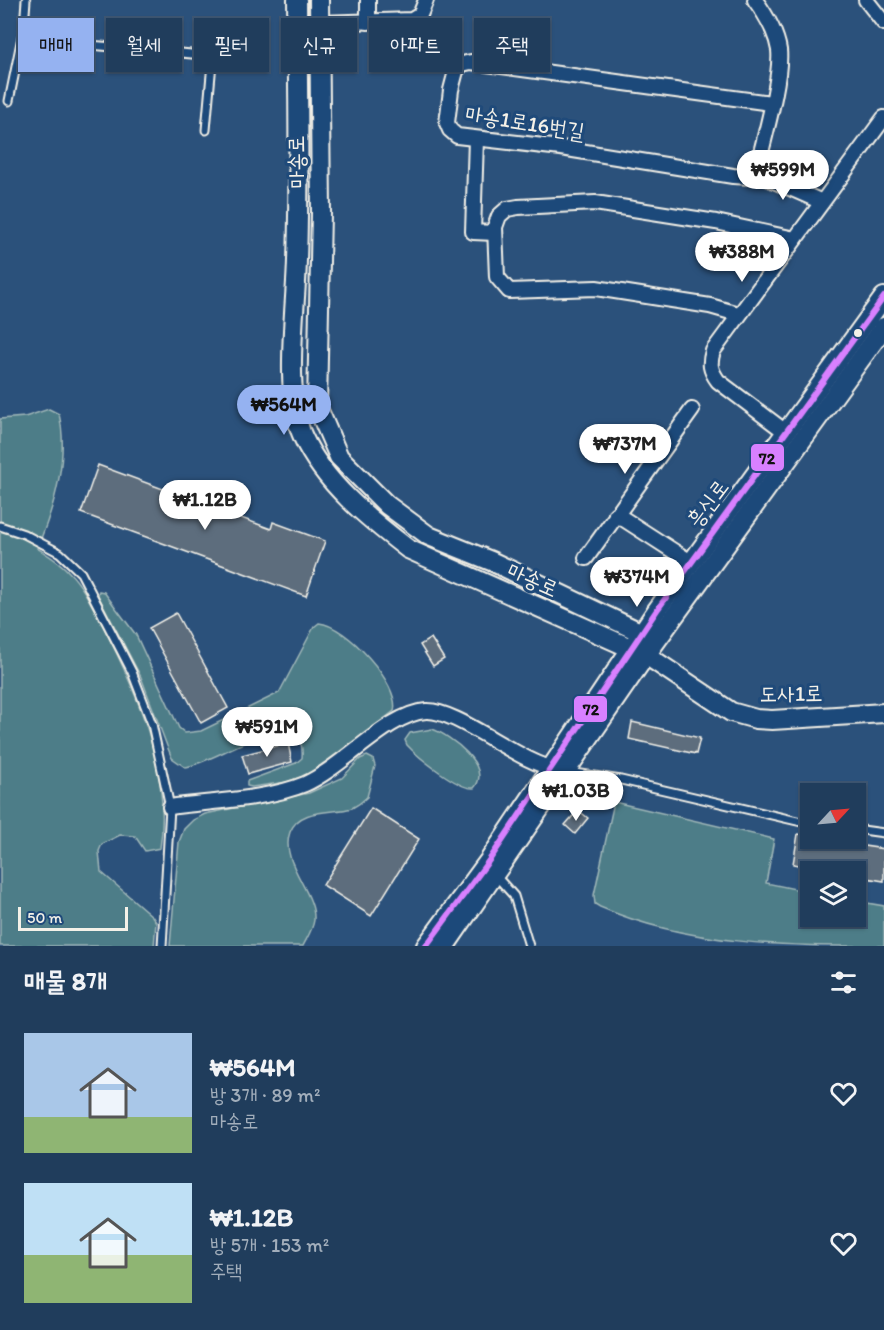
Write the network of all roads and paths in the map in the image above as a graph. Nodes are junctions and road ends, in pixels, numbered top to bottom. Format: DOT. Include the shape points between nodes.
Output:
graph roads {
  1 [pos="26,0"];
  2 [pos="297,0"];
  3 [pos="319,0"];
  4 [pos="368,0"];
  5 [pos="426,0"];
  6 [pos="755,0"];
  7 [pos="866,0"];
  8 [pos="24,18"];
  9 [pos="319,18"];
  10 [pos="357,22"];
  11 [pos="368,22"];
  12 [pos="884,23"];
  13 [pos="94,45"];
  14 [pos="18,58"];
  15 [pos="320,72"];
  16 [pos="9,101"];
  17 [pos="771,103"];
  18 [pos="884,118"];
  19 [pos="206,130"];
  20 [pos="476,139"];
  21 [pos="756,173"];
  22 [pos="822,202"];
  23 [pos="495,233"];
  24 [pos="795,239"];
  25 [pos="884,297"];
  26 [pos="738,314"];
  27 [pos="884,327"];
  28 [pos="692,411"];
  29 [pos="787,433"];
  30 [pos="616,514"];
  31 [pos="0,526"];
  32 [pos="586,558"];
  33 [pos="692,563"];
  34 [pos="642,633"];
  35 [pos="639,651"];
  36 [pos="884,713"];
  37 [pos="560,770"];
  38 [pos="170,807"];
  39 [pos="800,822"];
  40 [pos="866,831"];
  41 [pos="884,833"];
  42 [pos="496,876"];
  43 [pos="162,946"];
  44 [pos="426,946"];
  45 [pos="445,946"];
  46 [pos="529,946"];
  1 -- 8 [label="lane"];
  2 -- 35 [label="street, 마송로" via="298,235 293,392 302,435 323,471 376,524 408,549"];
  3 -- 9 [label="street, 마송로"];
  4 -- 11 [label="street"];
  5 -- 11 [label="street" via="420,15 412,20"];
  6 -- 17 [label="street" via="769,20 779,50"];
  7 -- 12 [label="street"];
  10 -- 11 [label="street"];
  13 -- 19 [label="lane" via="204,55 212,63 213,73"];
  14 -- 16 [label="lane"];
  15 -- 34 [label="street, 마송로" via="317,406 339,457 387,505 429,537 490,561"];
  17 -- 20 [label="street, 마송1로16번길" via="471,62 456,71 447,123 457,136"];
  17 -- 21 [label="street"];
  18 -- 22 [label="street"];
  20 -- 21 [label="street, 마송1로16번길" via="561,148 733,176 750,177"];
  20 -- 23 [label="street" via="473,232"];
  21 -- 22 [label="street"];
  22 -- 24 [label="street"];
  23 -- 24 [label="street" via="499,216 507,208 595,203"];
  23 -- 26 [label="street" via="497,277 509,291 597,288"];
  24 -- 26 [label="street"];
  25 -- 29 [label="street, 흥신로"];
  26 -- 29 [label="street" via="713,351 712,372 718,381"];
  27 -- 35 [label="street, 흥신로"];
  28 -- 30 [label="street"];
  29 -- 33 [label="street, 흥신로"];
  30 -- 32 [label="street"];
  30 -- 33 [label="street"];
  31 -- 38 [label="lane" via="60,553 81,573 132,672 152,724"];
  33 -- 34 [label="street, 흥신로"];
  34 -- 35 [label="street"];
  35 -- 36 [label="street, 도사1로" via="719,706 744,717 793,719"];
  35 -- 37 [label="street, 흥신로"];
  37 -- 38 [label="street" via="523,758 451,718 427,711 403,716 305,784 276,792"];
  37 -- 39 [label="lane" via="631,782"];
  37 -- 42 [label="street, 흥신로"];
  37 -- 44 [label="street, 흥신로"];
  38 -- 43 [label="lane"];
  40 -- 41 [label="lane"];
  42 -- 45 [label="street, 흥신로"];
  42 -- 46 [label="lane" via="514,896"];
}
